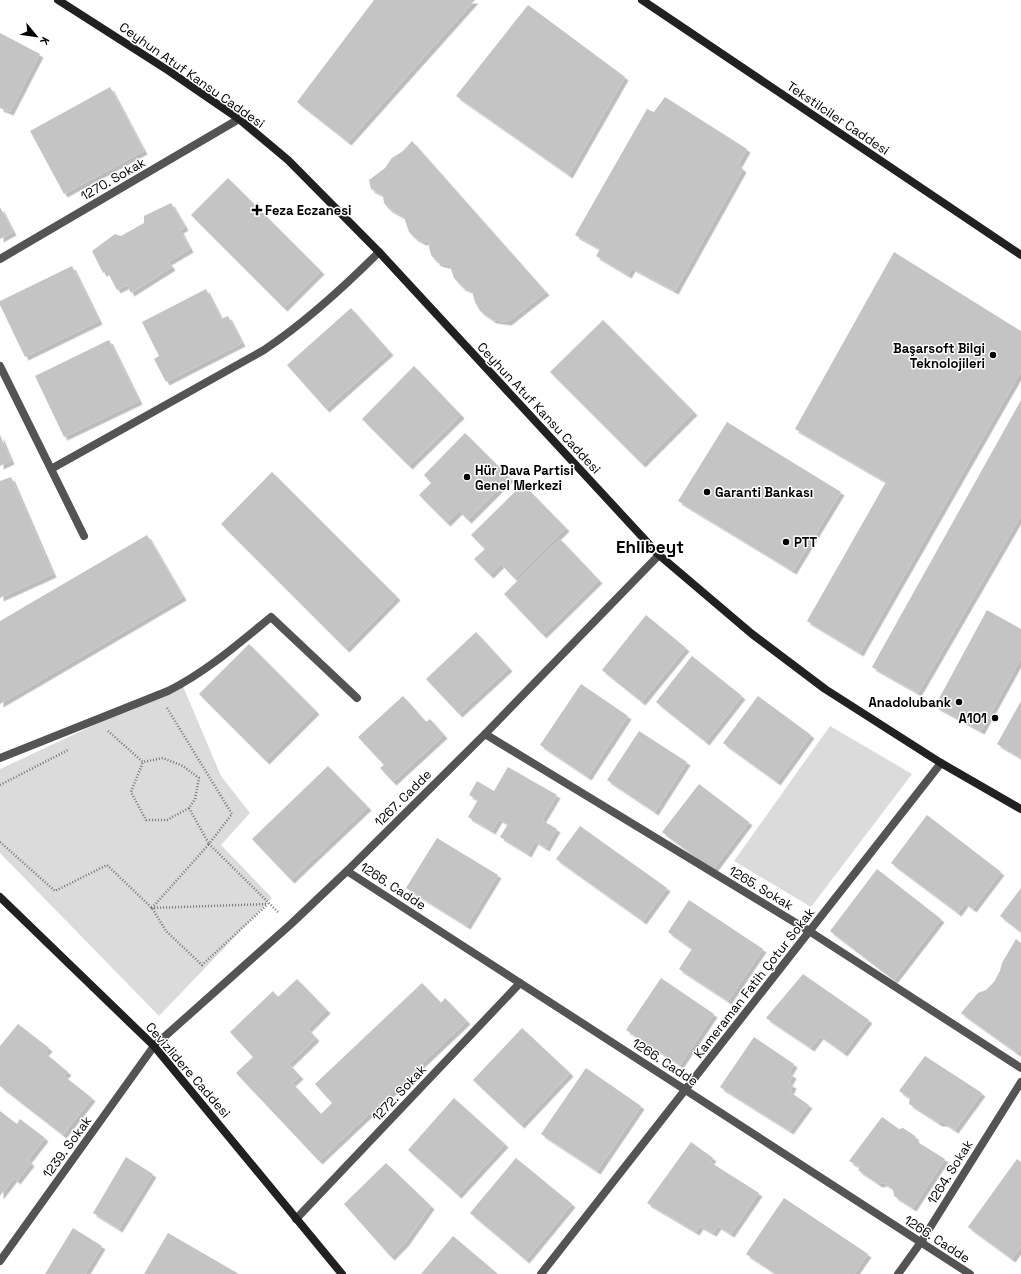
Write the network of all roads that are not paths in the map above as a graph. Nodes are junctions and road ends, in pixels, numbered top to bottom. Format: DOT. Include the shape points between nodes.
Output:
graph roads {
  1 [pos="58,0"];
  2 [pos="642,0"];
  3 [pos="239,119"];
  4 [pos="379,252"];
  5 [pos="1021,255"];
  6 [pos="0,259"];
  7 [pos="0,366"];
  8 [pos="51,469"];
  9 [pos="84,536"];
  10 [pos="658,555"];
  11 [pos="357,698"];
  12 [pos="485,734"];
  13 [pos="0,758"];
  14 [pos="941,763"];
  15 [pos="1021,809"];
  16 [pos="347,871"];
  17 [pos="0,896"];
  18 [pos="809,931"];
  19 [pos="520,983"];
  20 [pos="154,1046"];
  21 [pos="1021,1068"];
  22 [pos="1021,1082"];
  23 [pos="686,1090"];
  24 [pos="296,1219"];
  25 [pos="920,1242"];
  26 [pos="0,1261"];
  27 [pos="342,1274"];
  28 [pos="541,1274"];
  29 [pos="898,1274"];
  30 [pos="970,1274"];
  1 -- 3 [label="main road, Ceyhun Atuf Kansu Caddesi"];
  2 -- 5 [label="main road, Tekstilciler Caddesi"];
  3 -- 4 [label="main road, Ceyhun Atuf Kansu Caddesi" via="288,160"];
  3 -- 6 [label="street, 1270. Sokak"];
  4 -- 8 [label="street" via="311,316 264,350"];
  4 -- 10 [label="main road, Ceyhun Atuf Kansu Caddesi"];
  7 -- 8 [label="street"];
  8 -- 9 [label="street"];
  10 -- 12 [label="street, 1267. Cadde"];
  10 -- 14 [label="main road, Ceyhun Atuf Kansu Caddesi" via="752,634 825,689"];
  11 -- 13 [label="street" via="271,617 207,668 182,684"];
  12 -- 16 [label="street, 1267. Cadde"];
  12 -- 18 [label="street, 1265. Sokak"];
  14 -- 15 [label="main road, Ceyhun Atuf Kansu Caddesi"];
  14 -- 18 [label="street, Kameraman Fatih Çotur Sokak"];
  16 -- 19 [label="street, 1266. Cadde"];
  16 -- 20 [label="street, 1267. Cadde"];
  17 -- 20 [label="main road, Cevizlidere Caddesi"];
  18 -- 21 [label="street, 1265. Sokak"];
  18 -- 23 [label="street, Kameraman Fatih Çotur Sokak"];
  19 -- 23 [label="street, 1266. Cadde"];
  19 -- 24 [label="street, 1272. Sokak"];
  20 -- 24 [label="main road, Cevizlidere Caddesi"];
  20 -- 26 [label="street, 1239. Sokak"];
  22 -- 25 [label="street, 1264. Sokak"];
  23 -- 25 [label="street, 1266. Cadde"];
  23 -- 28 [label="street, Kameraman Fatih Çotur Sokak"];
  24 -- 27 [label="main road, Cevizlidere Caddesi"];
  25 -- 29 [label="street, 1264. Sokak"];
  25 -- 30 [label="street, 1266. Cadde"];
}
